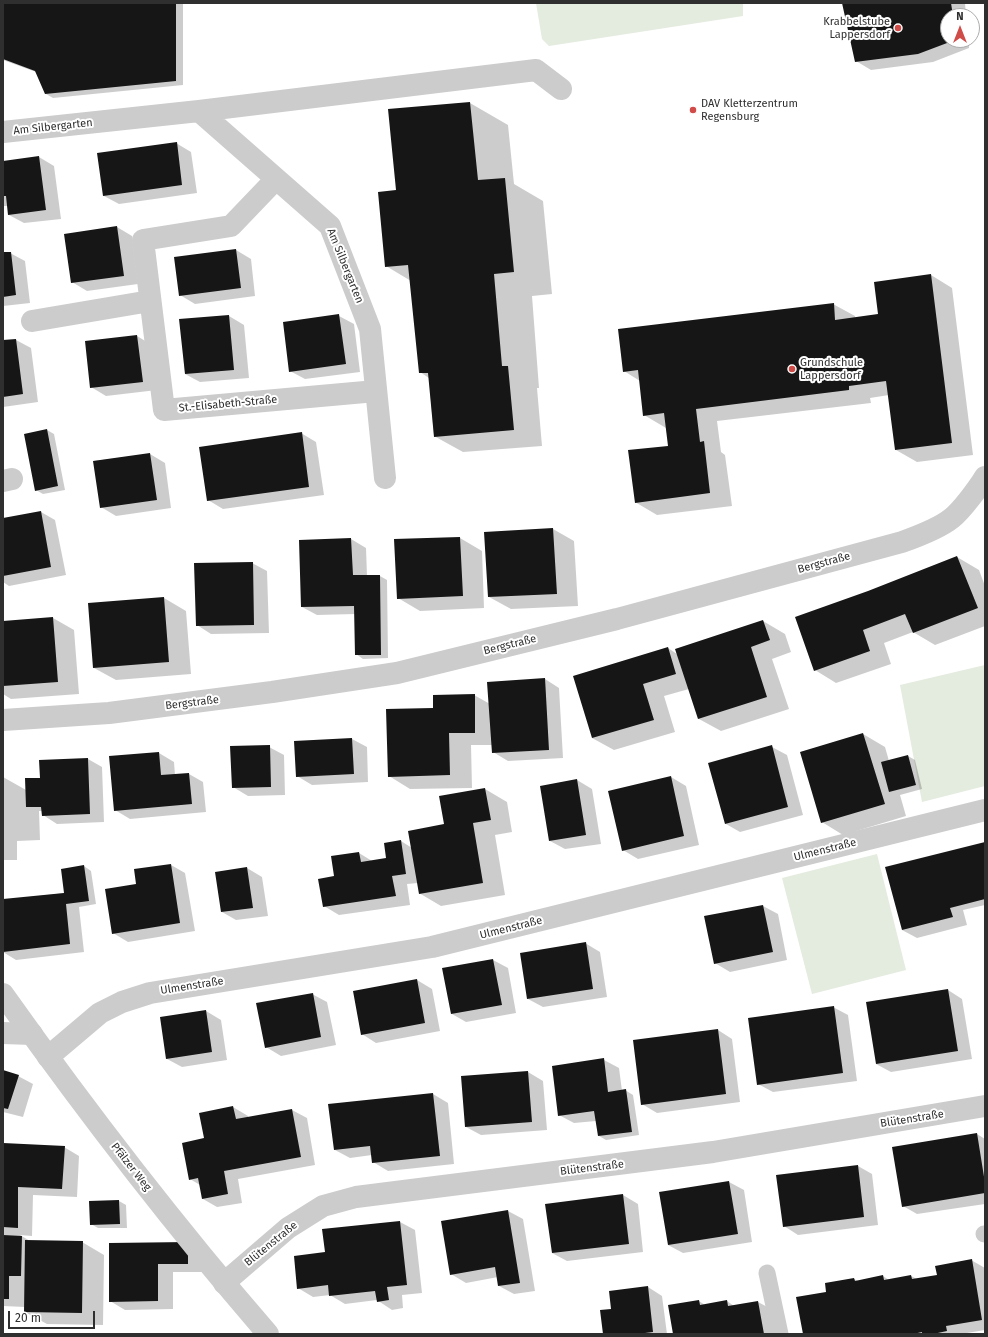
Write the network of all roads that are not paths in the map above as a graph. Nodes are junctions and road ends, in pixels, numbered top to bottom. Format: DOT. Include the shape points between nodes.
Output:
graph roads {
  1 [pos="561,89"];
  2 [pos="198,111"];
  3 [pos="3,132"];
  4 [pos="276,179"];
  5 [pos="150,301"];
  6 [pos="32,321"];
  7 [pos="376,391"];
  8 [pos="385,478"];
  9 [pos="983,484"];
  10 [pos="3,720"];
  11 [pos="985,810"];
  12 [pos="3,994"];
  13 [pos="3,1033"];
  14 [pos="32,1034"];
  15 [pos="48,1057"];
  16 [pos="985,1106"];
  17 [pos="767,1273"];
  18 [pos="224,1283"];
  19 [pos="268,1334"];
  20 [pos="780,1334"];
  1 -- 2 [label="street, Am Silbergarten" via="536,70"];
  2 -- 3 [label="street, Am Silbergarten"];
  2 -- 4 [label="street, Am Silbergarten"];
  4 -- 5 [label="street, St.-Elisabeth-Straße" via="231,226 142,240"];
  4 -- 7 [label="street, Am Silbergarten" via="330,226 370,330"];
  5 -- 6 [label="street"];
  5 -- 7 [label="street, St.-Elisabeth-Straße" via="164,410"];
  7 -- 8 [label="street, Am Silbergarten"];
  9 -- 10 [label="street, Bergstraße" via="952,518 902,542 617,619 397,673 110,713"];
  11 -- 15 [label="street, Ulmenstraße" via="432,947 150,993 122,1002 100,1013"];
  12 -- 14 [label="street, Pfälzer Weg"];
  13 -- 14 [label="street"];
  14 -- 15 [label="street, Pfälzer Weg"];
  15 -- 18 [label="street, Pfälzer Weg" via="121,1155"];
  16 -- 18 [label="street, Blütenstraße" via="713,1152 356,1197 324,1206 288,1228"];
  17 -- 20 [label="lane"];
  18 -- 19 [label="street, Pfälzer Weg"];
}
